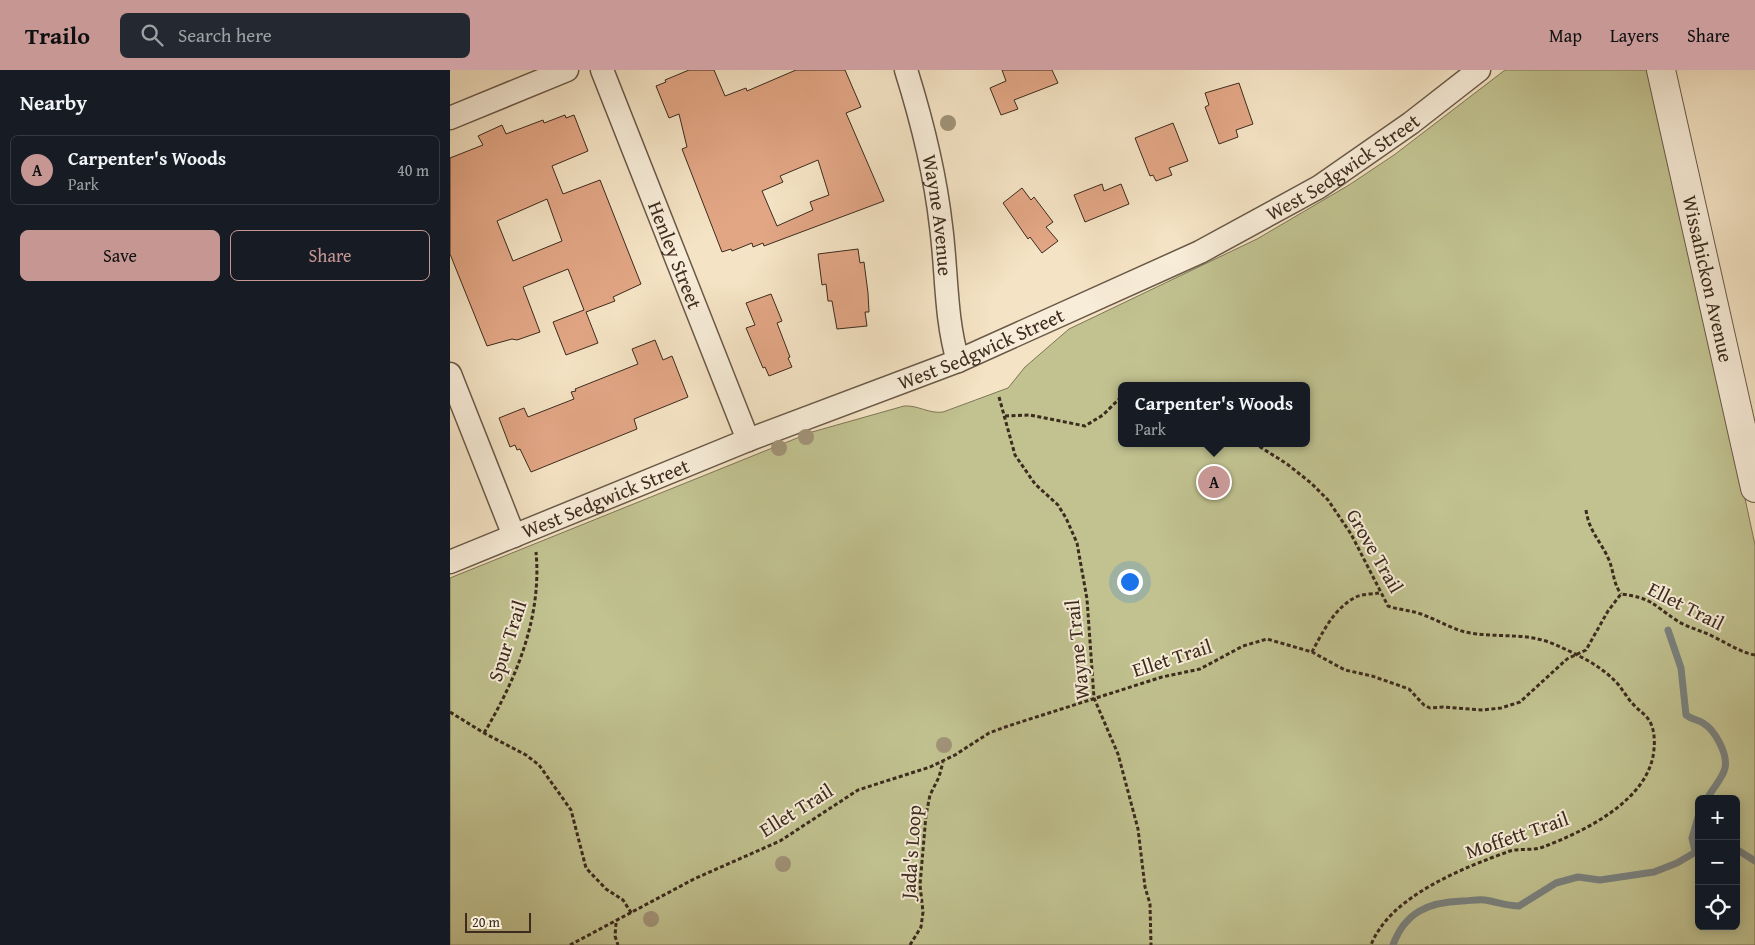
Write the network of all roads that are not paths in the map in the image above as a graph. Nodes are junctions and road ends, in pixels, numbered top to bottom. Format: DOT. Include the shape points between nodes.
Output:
graph roads {
  1 [pos="568,70"];
  2 [pos="602,70"];
  3 [pos="906,70"];
  4 [pos="1478,70"];
  5 [pos="1661,70"];
  6 [pos="450,118"];
  7 [pos="958,361"];
  8 [pos="450,374"];
  9 [pos="748,440"];
  10 [pos="1755,488"];
  11 [pos="514,536"];
  12 [pos="450,562"];
  1 -- 6 [label="street"];
  2 -- 9 [label="street, Henley Street"];
  3 -- 7 [label="street, Wayne Avenue" via="935,183 951,333"];
  4 -- 7 [label="street, West Sedgwick Street" via="1367,155 1319,186 1200,252"];
  5 -- 10 [label="street, Wissahickon Avenue"];
  7 -- 9 [label="street, West Sedgwick Street"];
  8 -- 11 [label="street"];
  9 -- 11 [label="street, West Sedgwick Street"];
  11 -- 12 [label="street, West Sedgwick Street"];
}
